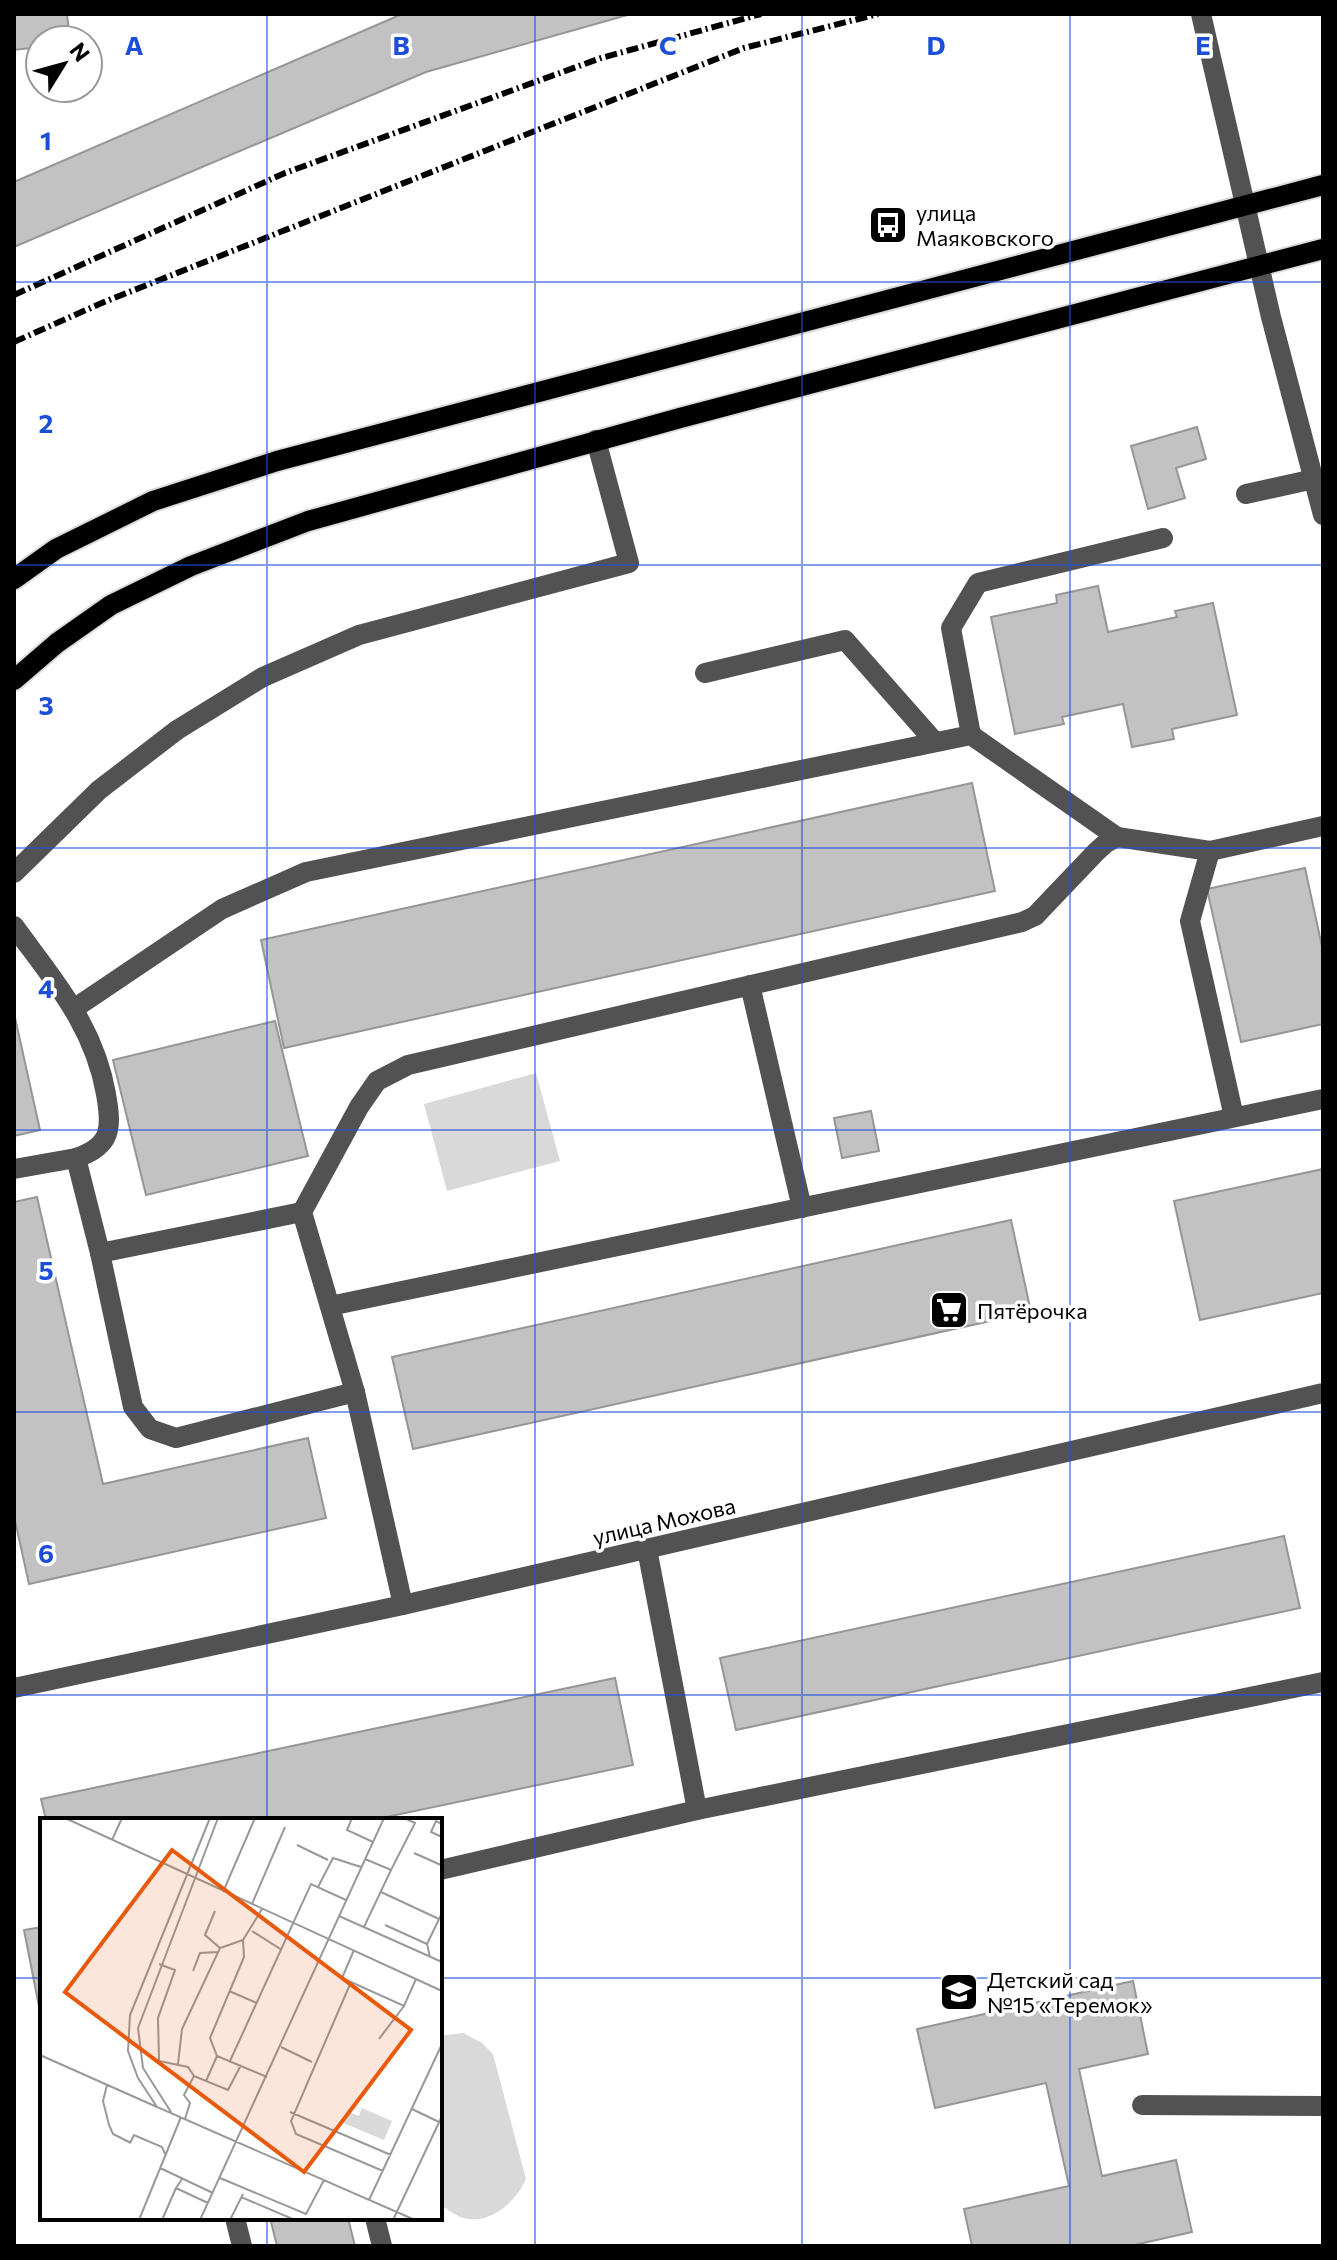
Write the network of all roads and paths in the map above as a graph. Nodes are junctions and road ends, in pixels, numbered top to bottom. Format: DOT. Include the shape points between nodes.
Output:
graph roads {
  1 [pos="1201,14"];
  2 [pos="1323,185"];
  3 [pos="1245,206"];
  4 [pos="1323,249"];
  5 [pos="1260,266"];
  6 [pos="596,440"];
  7 [pos="1246,494"];
  8 [pos="1320,497"];
  9 [pos="1163,538"];
  10 [pos="14,579"];
  11 [pos="705,673"];
  12 [pos="14,680"];
  13 [pos="971,735"];
  14 [pos="935,742"];
  15 [pos="1323,826"];
  16 [pos="1117,837"];
  17 [pos="1210,851"];
  18 [pos="14,873"];
  19 [pos="14,926"];
  20 [pos="750,985"];
  21 [pos="75,1008"];
  22 [pos="1323,1099"];
  23 [pos="1234,1117"];
  24 [pos="76,1158"];
  25 [pos="14,1169"];
  26 [pos="802,1208"];
  27 [pos="302,1212"];
  28 [pos="100,1253"];
  29 [pos="330,1306"];
  30 [pos="355,1392"];
  31 [pos="1323,1393"];
  32 [pos="647,1549"];
  33 [pos="403,1605"];
  34 [pos="1323,1682"];
  35 [pos="14,1688"];
  36 [pos="697,1810"];
  37 [pos="442,1870"];
  38 [pos="1142,2105"];
  39 [pos="1323,2106"];
  40 [pos="236,2220"];
  41 [pos="376,2220"];
  42 [pos="242,2246"];
  43 [pos="382,2246"];
  1 -- 3 [label="street"];
  2 -- 3 [label="main road"];
  3 -- 5 [label="street"];
  3 -- 10 [label="main road" via="264,465 153,501 56,549"];
  4 -- 5 [label="main road"];
  5 -- 6 [label="main road"];
  5 -- 8 [label="street"];
  6 -- 12 [label="main road" via="308,521 191,566 111,605"];
  6 -- 18 [label="street" via="629,563 359,635 263,677 177,730 99,790"];
  7 -- 8 [label="street"];
  9 -- 13 [label="street" via="978,583 951,628"];
  11 -- 14 [label="street" via="845,640"];
  13 -- 14 [label="street"];
  13 -- 16 [label="street"];
  14 -- 21 [label="street" via="306,872 222,909"];
  15 -- 17 [label="street"];
  16 -- 17 [label="street"];
  16 -- 20 [label="street" via="1035,916 1022,922"];
  17 -- 23 [label="street" via="1190,921"];
  19 -- 21 [label="street"];
  20 -- 26 [label="street"];
  20 -- 27 [label="street" via="408,1065 377,1081"];
  21 -- 24 [label="street" via="94,1045 109,1112 104,1142"];
  22 -- 23 [label="street"];
  23 -- 26 [label="street"];
  24 -- 25 [label="street"];
  24 -- 28 [label="street"];
  26 -- 29 [label="street"];
  27 -- 28 [label="street"];
  27 -- 29 [label="street"];
  28 -- 30 [label="street" via="133,1407 150,1429 176,1438"];
  29 -- 30 [label="street"];
  30 -- 33 [label="street"];
  31 -- 32 [label="street, улица Мохова"];
  32 -- 33 [label="street, улица Мохова"];
  32 -- 36 [label="street"];
  33 -- 35 [label="street, улица Мохова"];
  34 -- 36 [label="street"];
  36 -- 37 [label="street"];
  38 -- 39 [label="street"];
  40 -- 42 [label="street"];
  41 -- 43 [label="street"];
}
